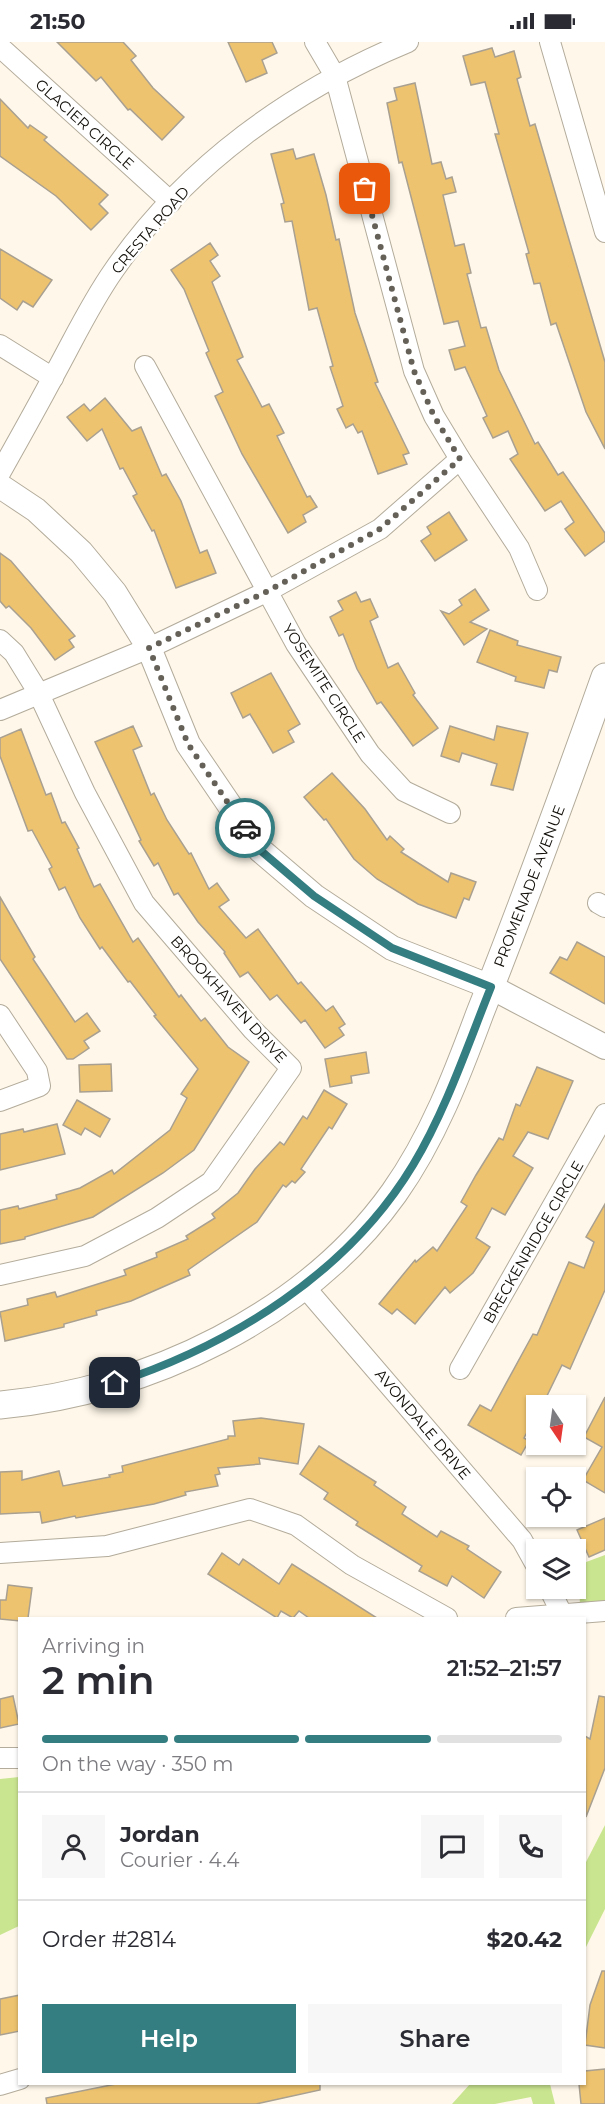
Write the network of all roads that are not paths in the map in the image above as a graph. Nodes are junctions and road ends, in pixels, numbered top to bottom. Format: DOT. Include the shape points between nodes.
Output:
graph roads {
  1 [pos="315,42"];
  2 [pos="408,42"];
  3 [pos="550,42"];
  4 [pos="0,47"];
  5 [pos="335,76"];
  6 [pos="171,201"];
  7 [pos="605,232"];
  8 [pos="0,345"];
  9 [pos="145,366"];
  10 [pos="53,378"];
  11 [pos="460,459"];
  12 [pos="0,473"];
  13 [pos="0,486"];
  14 [pos="537,590"];
  15 [pos="268,591"];
  16 [pos="0,640"];
  17 [pos="149,648"];
  18 [pos="605,677"];
  19 [pos="38,692"];
  20 [pos="0,710"];
  21 [pos="450,813"];
  22 [pos="491,987"];
  23 [pos="0,1014"];
  24 [pos="605,1047"];
  25 [pos="0,1101"];
  26 [pos="605,1114"];
  27 [pos="0,1275"];
  28 [pos="303,1285"];
  29 [pos="460,1369"];
  30 [pos="0,1405"];
  31 [pos="526,1547"];
  32 [pos="0,1553"];
  33 [pos="555,1599"];
  34 [pos="605,1611"];
  35 [pos="565,1616"];
  36 [pos="445,1617"];
  37 [pos="540,1617"];
  38 [pos="0,1758"];
  39 [pos="18,1758"];
  40 [pos="18,2080"];
  41 [pos="0,2085"];
  1 -- 5 [label="street"];
  2 -- 5 [label="street, CRESTA ROAD"];
  3 -- 7 [label="street"];
  4 -- 6 [label="street, GLACIER CIRCLE"];
  5 -- 6 [label="street, CRESTA ROAD" via="287,103 235,141"];
  5 -- 11 [label="street" via="414,371 434,416"];
  6 -- 10 [label="street, CRESTA ROAD" via="114,269"];
  8 -- 10 [label="street"];
  9 -- 15 [label="street, YOSEMITE CIRCLE"];
  10 -- 12 [label="street, CRESTA ROAD"];
  11 -- 14 [label="street" via="519,548"];
  11 -- 15 [label="street" via="380,529"];
  13 -- 17 [label="street" via="36,510 81,552 115,593"];
  15 -- 17 [label="street"];
  15 -- 21 [label="street, YOSEMITE CIRCLE" via="296,644 370,754 404,791"];
  16 -- 19 [label="street, BROOKHAVEN DRIVE" via="14,653"];
  17 -- 19 [label="street"];
  17 -- 22 [label="street" via="188,744 260,850 314,896 392,948"];
  18 -- 22 [label="main road, PROMENADE AVENUE" via="534,879"];
  19 -- 20 [label="street"];
  19 -- 27 [label="street, BROOKHAVEN DRIVE" via="85,793 144,903 252,1030 291,1068 211,1182 158,1218 85,1256"];
  22 -- 24 [label="street"];
  22 -- 28 [label="main road, PROMENADE AVENUE" via="452,1085 411,1168 351,1244"];
  23 -- 25 [label="street" via="37,1071 40,1086"];
  26 -- 29 [label="street, BRECKENRIDGE CIRCLE"];
  28 -- 30 [label="main road, PROMENADE AVENUE" via="244,1326 150,1371 76,1394"];
  28 -- 31 [label="street, AVONDALE DRIVE"];
  32 -- 36 [label="street" via="107,1546 250,1509 296,1525 352,1565"];
  33 -- 35 [label="street"];
  34 -- 35 [label="street"];
  35 -- 37 [label="street"];
  38 -- 39 [label="street"];
  40 -- 41 [label="street"];
}
